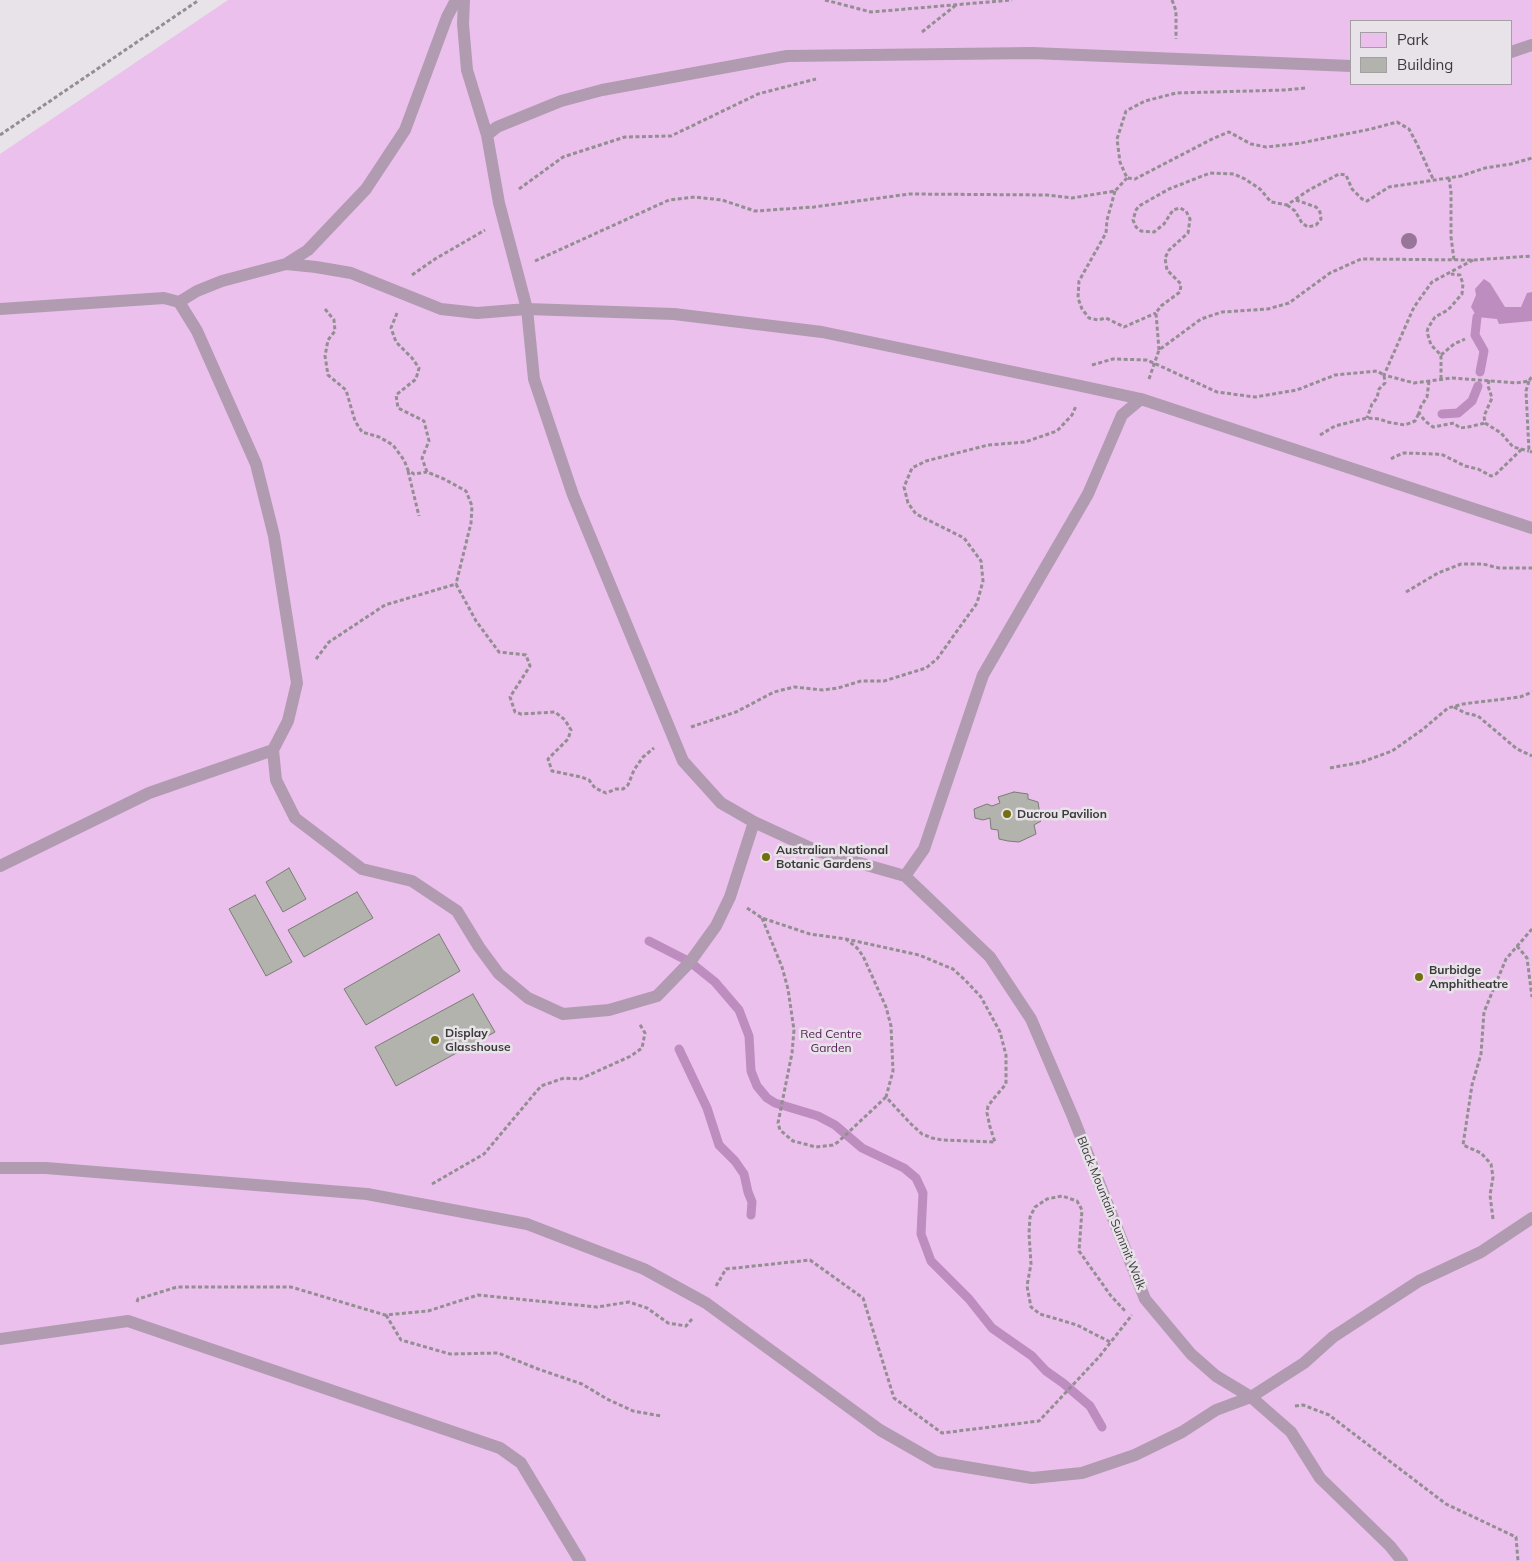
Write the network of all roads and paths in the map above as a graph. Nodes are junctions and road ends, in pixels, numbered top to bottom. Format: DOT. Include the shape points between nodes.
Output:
graph roads {
  1 [pos="200,0"];
  2 [pos="456,0"];
  3 [pos="464,0"];
  4 [pos="825,0"];
  5 [pos="1012,0"];
  6 [pos="1172,0"];
  7 [pos="956,4"];
  8 [pos="1532,45"];
  9 [pos="1512,52"];
  10 [pos="897,54"];
  11 [pos="1177,59"];
  12 [pos="1350,66"];
  13 [pos="825,77"];
  14 [pos="1313,87"];
  15 [pos="0,135"];
  16 [pos="487,135"];
  17 [pos="1532,158"];
  18 [pos="1127,178"];
  19 [pos="1449,178"];
  20 [pos="1433,180"];
  21 [pos="1115,191"];
  22 [pos="1295,200"];
  23 [pos="1287,205"];
  24 [pos="500,209"];
  25 [pos="1532,256"];
  26 [pos="1454,260"];
  27 [pos="1473,260"];
  28 [pos="286,264"];
  29 [pos="517,268"];
  30 [pos="1450,274"];
  31 [pos="404,293"];
  32 [pos="179,302"];
  33 [pos="0,309"];
  34 [pos="325,309"];
  35 [pos="527,309"];
  36 [pos="1156,313"];
  37 [pos="1465,339"];
  38 [pos="1159,350"];
  39 [pos="1441,355"];
  40 [pos="1156,362"];
  41 [pos="1384,375"];
  42 [pos="1532,376"];
  43 [pos="1441,379"];
  44 [pos="1489,380"];
  45 [pos="1429,381"];
  46 [pos="1529,381"];
  47 [pos="1081,386"];
  48 [pos="1141,399"];
  49 [pos="1419,413"];
  50 [pos="1532,414"];
  51 [pos="1527,415"];
  52 [pos="1367,418"];
  53 [pos="1485,423"];
  54 [pos="1523,448"];
  55 [pos="1299,451"];
  56 [pos="1530,452"];
  57 [pos="408,470"];
  58 [pos="427,472"];
  59 [pos="1385,479"];
  60 [pos="419,516"];
  61 [pos="1532,528"];
  62 [pos="1532,568"];
  63 [pos="456,584"];
  64 [pos="1406,592"];
  65 [pos="297,683"];
  66 [pos="1531,693"];
  67 [pos="1454,707"];
  68 [pos="670,735"];
  69 [pos="273,750"];
  70 [pos="1532,756"];
  71 [pos="1330,768"];
  72 [pos="581,777"];
  73 [pos="582,782"];
  74 [pos="754,822"];
  75 [pos="0,866"];
  76 [pos="905,876"];
  77 [pos="730,897"];
  78 [pos="762,918"];
  79 [pos="1532,929"];
  80 [pos="846,939"];
  81 [pos="1516,946"];
  82 [pos="1532,997"];
  83 [pos="630,1004"];
  84 [pos="886,1097"];
  85 [pos="0,1168"];
  86 [pos="406,1201"];
  87 [pos="1532,1218"];
  88 [pos="1500,1239"];
  89 [pos="1145,1299"];
  90 [pos="706,1303"];
  91 [pos="385,1315"];
  92 [pos="1130,1317"];
  93 [pos="128,1321"];
  94 [pos="0,1339"];
  95 [pos="1110,1342"];
  96 [pos="1251,1397"];
  97 [pos="1263,1407"];
  98 [pos="662,1416"];
  99 [pos="580,1561"];
  100 [pos="1402,1561"];
  101 [pos="1518,1561"];
  1 -- 15 [label="path"];
  2 -- 28 [label="lane" via="404,130 366,189 308,250"];
  3 -- 16 [label="lane" via="462,24 467,70"];
  4 -- 7 [label="path" via="871,12"];
  5 -- 7 [label="path"];
  6 -- 11 [label="path" via="1176,11"];
  7 -- 10 [label="path"];
  8 -- 9 [label="lane"];
  10 -- 11 [label="lane" via="1032,53"];
  10 -- 16 [label="lane" via="787,56 602,90 561,101 497,127"];
  11 -- 12 [label="lane"];
  13 -- 24 [label="path" via="758,94 671,136 625,137 563,157"];
  14 -- 18 [label="path" via="1176,93 1145,101 1126,111 1117,139 1120,162"];
  16 -- 24 [label="lane"];
  17 -- 19 [label="path"];
  18 -- 20 [label="path" via="1135,180 1229,132 1251,144 1266,147 1301,143 1397,122 1409,129"];
  18 -- 21 [label="path"];
  19 -- 20 [label="path"];
  19 -- 26 [label="path"];
  20 -- 22 [label="path" via="1389,187 1367,201 1352,189 1346,176 1339,174"];
  21 -- 29 [label="path" via="1072,198 909,194 775,211 755,211 722,200 695,197 669,200"];
  21 -- 36 [label="path" via="1106,220 1106,233 1079,281 1078,298 1089,318 1106,318 1124,327"];
  22 -- 23 [label="path"];
  22 -- 23 [label="path" via="1316,207 1321,219 1308,227"];
  23 -- 36 [label="path" via="1270,202 1245,178 1210,173 1168,189 1140,206 1133,220 1141,231 1160,229 1170,214 1180,208 1190,219 1188,232 1165,258 1167,270 1181,284 1180,292"];
  24 -- 29 [label="lane"];
  24 -- 31 [label="path" via="483,232 411,275"];
  25 -- 27 [label="path"];
  26 -- 27 [label="path"];
  26 -- 38 [label="path" via="1361,259 1330,274 1289,303 1268,309 1222,312 1201,319"];
  27 -- 30 [label="path"];
  28 -- 31 [label="lane" via="350,273"];
  28 -- 32 [label="lane" via="222,281 197,290"];
  29 -- 35 [label="lane"];
  30 -- 39 [label="path" via="1460,275 1462,294 1448,310 1435,317 1427,332 1431,345"];
  30 -- 41 [label="path" via="1432,282 1414,307"];
  31 -- 35 [label="lane" via="441,309 477,313"];
  31 -- 58 [label="path" via="391,328 396,342 420,368 416,379 396,396 398,408 424,421 429,442 422,458"];
  32 -- 33 [label="lane" via="164,298"];
  32 -- 65 [label="lane" via="197,331 256,464 274,536"];
  34 -- 57 [label="path" via="334,320 335,331 328,340 325,356 328,375 346,390 355,421 362,432 393,445"];
  35 -- 47 [label="lane" via="674,314 822,332"];
  35 -- 68 [label="lane" via="534,379 573,495"];
  36 -- 38 [label="path"];
  37 -- 39 [label="path"];
  38 -- 40 [label="path"];
  39 -- 43 [label="path"];
  40 -- 41 [label="path" via="1217,392 1255,398 1297,390 1335,375 1377,371"];
  40 -- 47 [label="path" via="1113,359 1092,365"];
  41 -- 45 [label="path" via="1414,383"];
  41 -- 52 [label="path" via="1385,383 1379,388"];
  42 -- 46 [label="path"];
  43 -- 44 [label="path"];
  43 -- 45 [label="path"];
  44 -- 46 [label="path"];
  44 -- 53 [label="path" via="1492,398 1484,416"];
  45 -- 49 [label="path" via="1427,397"];
  46 -- 51 [label="path"];
  47 -- 48 [label="lane"];
  47 -- 68 [label="path" via="1082,394 1072,414 1057,431 1025,442 988,446 926,461 912,468 904,487 908,503 916,514 964,538 981,561 984,581 977,603 937,659 926,668 884,681 861,681 823,690 794,687 774,692 736,712"];
  48 -- 55 [label="lane"];
  48 -- 76 [label="lane" via="1122,415 1088,494 983,675 924,849"];
  49 -- 52 [label="path" via="1415,421 1405,425"];
  49 -- 53 [label="path" via="1433,427 1454,424 1468,428"];
  50 -- 51 [label="path"];
  51 -- 56 [label="path"];
  52 -- 55 [label="path" via="1331,428"];
  53 -- 54 [label="path" via="1514,447"];
  54 -- 56 [label="path"];
  54 -- 59 [label="path" via="1491,476 1443,455 1404,453 1389,462"];
  55 -- 59 [label="lane"];
  57 -- 58 [label="path" via="414,474"];
  57 -- 60 [label="path"];
  58 -- 63 [label="path" via="466,491 472,506"];
  59 -- 61 [label="lane"];
  62 -- 64 [label="path" via="1461,564"];
  63 -- 65 [label="path" via="385,605 329,642"];
  63 -- 72 [label="path" via="476,621 499,652 526,655 530,666 510,697 515,712 555,712 565,720 570,730 568,739 548,759 552,772"];
  65 -- 69 [label="lane" via="288,721"];
  66 -- 67 [label="path"];
  67 -- 70 [label="path" via="1478,716 1517,749"];
  67 -- 71 [label="path" via="1448,708 1392,751 1362,762"];
  68 -- 72 [label="path" via="643,758 623,790 606,793"];
  68 -- 74 [label="lane" via="683,761 720,803"];
  69 -- 75 [label="lane" via="149,793"];
  69 -- 83 [label="lane" via="276,780 295,818 362,869 412,881 457,911 499,974 528,998 563,1014 609,1010"];
  72 -- 73 [label="path"];
  74 -- 76 [label="lane" via="817,851"];
  74 -- 77 [label="lane"];
  76 -- 89 [label="lane, Black Mountain Summit Walk" via="990,957 1031,1019"];
  77 -- 78 [label="path"];
  77 -- 83 [label="lane" via="716,926 690,962 657,996"];
  78 -- 80 [label="path" via="810,934"];
  78 -- 84 [label="path" via="782,967 794,1030 778,1123 780,1130 793,1141 825,1147 838,1142"];
  79 -- 81 [label="path"];
  80 -- 84 [label="path" via="863,956 891,1026 893,1071"];
  80 -- 84 [label="path" via="919,955 952,968 982,997 1004,1047 1006,1084 988,1106 987,1113 995,1142 942,1140 922,1134"];
  81 -- 82 [label="path" via="1527,958"];
  81 -- 88 [label="path" via="1506,959 1484,1012 1480,1054 1463,1145 1481,1153 1491,1164 1490,1195 1494,1224"];
  83 -- 86 [label="path" via="645,1033 642,1048 580,1079 564,1078 541,1086 484,1154"];
  85 -- 86 [label="lane" via="46,1168 367,1194"];
  86 -- 90 [label="lane" via="526,1224 644,1269"];
  87 -- 88 [label="lane"];
  88 -- 96 [label="lane" via="1419,1281 1333,1337 1304,1363"];
  89 -- 92 [label="path, Black Mountain Summit Walk"];
  89 -- 96 [label="lane" via="1191,1354 1216,1376"];
  90 -- 91 [label="path, Black Mountain Summit Walk" via="686,1326 668,1323 647,1308 629,1302 597,1307 478,1296 428,1311"];
  90 -- 95 [label="path, Black Mountain Summit Walk" via="726,1270 810,1260 862,1298 894,1398 942,1432 1039,1421"];
  90 -- 96 [label="lane" via="880,1430 936,1462 978,1470 1032,1478 1082,1472 1135,1455 1182,1432 1216,1410"];
  91 -- 93 [label="path, Black Mountain Summit Walk" via="291,1287 177,1287 138,1299"];
  91 -- 98 [label="path" via="401,1340 450,1354 498,1353 582,1384 633,1411"];
  92 -- 95 [label="path, Black Mountain Summit Walk"];
  92 -- 95 [label="path" via="1110,1296 1080,1251 1082,1210 1077,1201 1062,1196 1046,1199 1035,1207 1030,1217 1029,1234 1031,1264 1027,1286 1030,1307"];
  93 -- 94 [label="lane"];
  93 -- 99 [label="lane" via="500,1448 521,1463"];
  96 -- 97 [label="lane"];
  97 -- 100 [label="lane" via="1291,1432 1320,1478"];
  97 -- 101 [label="path" via="1302,1405 1329,1415 1446,1504 1516,1537"];
}
